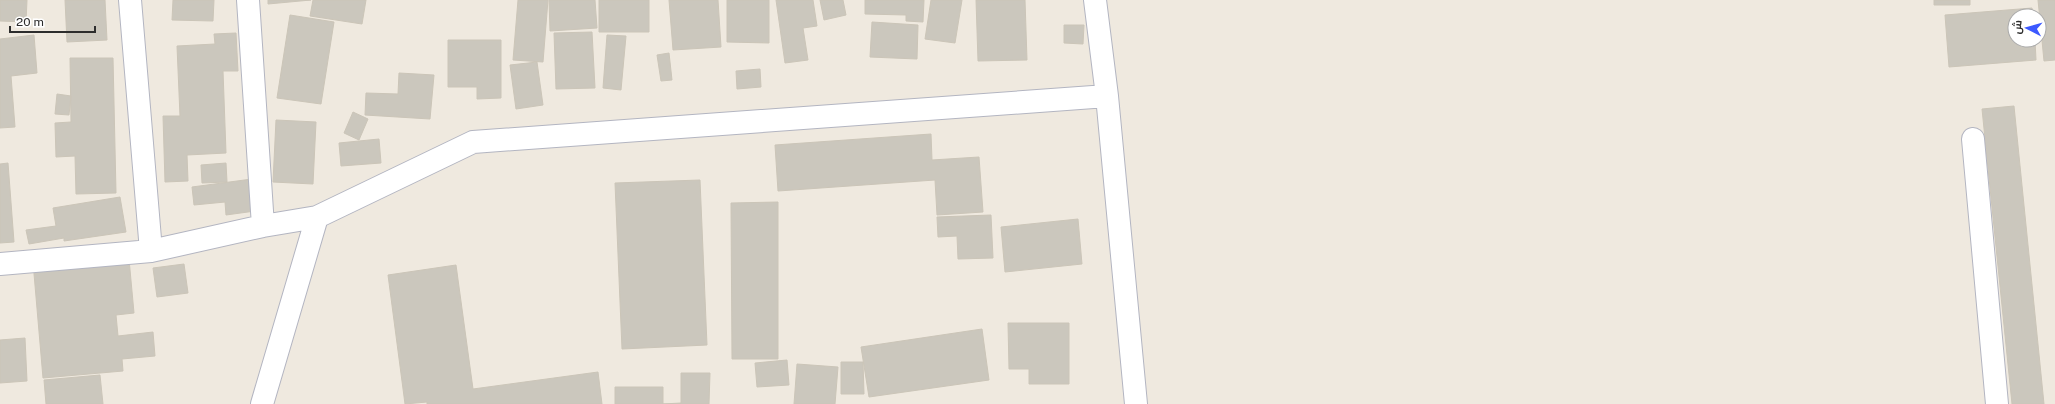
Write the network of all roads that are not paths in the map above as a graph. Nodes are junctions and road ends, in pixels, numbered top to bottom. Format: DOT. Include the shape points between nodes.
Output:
graph roads {
  1 [pos="130,0"];
  2 [pos="248,0"];
  3 [pos="1095,0"];
  4 [pos="1107,96"];
  5 [pos="1973,139"];
  6 [pos="317,217"];
  7 [pos="263,226"];
  8 [pos="152,251"];
  9 [pos="0,264"];
  10 [pos="262,404"];
  11 [pos="1136,404"];
  12 [pos="1997,404"];
  1 -- 8 [label="street"];
  2 -- 7 [label="street"];
  3 -- 4 [label="street"];
  4 -- 6 [label="street" via="473,142"];
  4 -- 11 [label="street"];
  5 -- 12 [label="street"];
  6 -- 7 [label="street"];
  6 -- 10 [label="street"];
  7 -- 8 [label="street"];
  8 -- 9 [label="street"];
}
